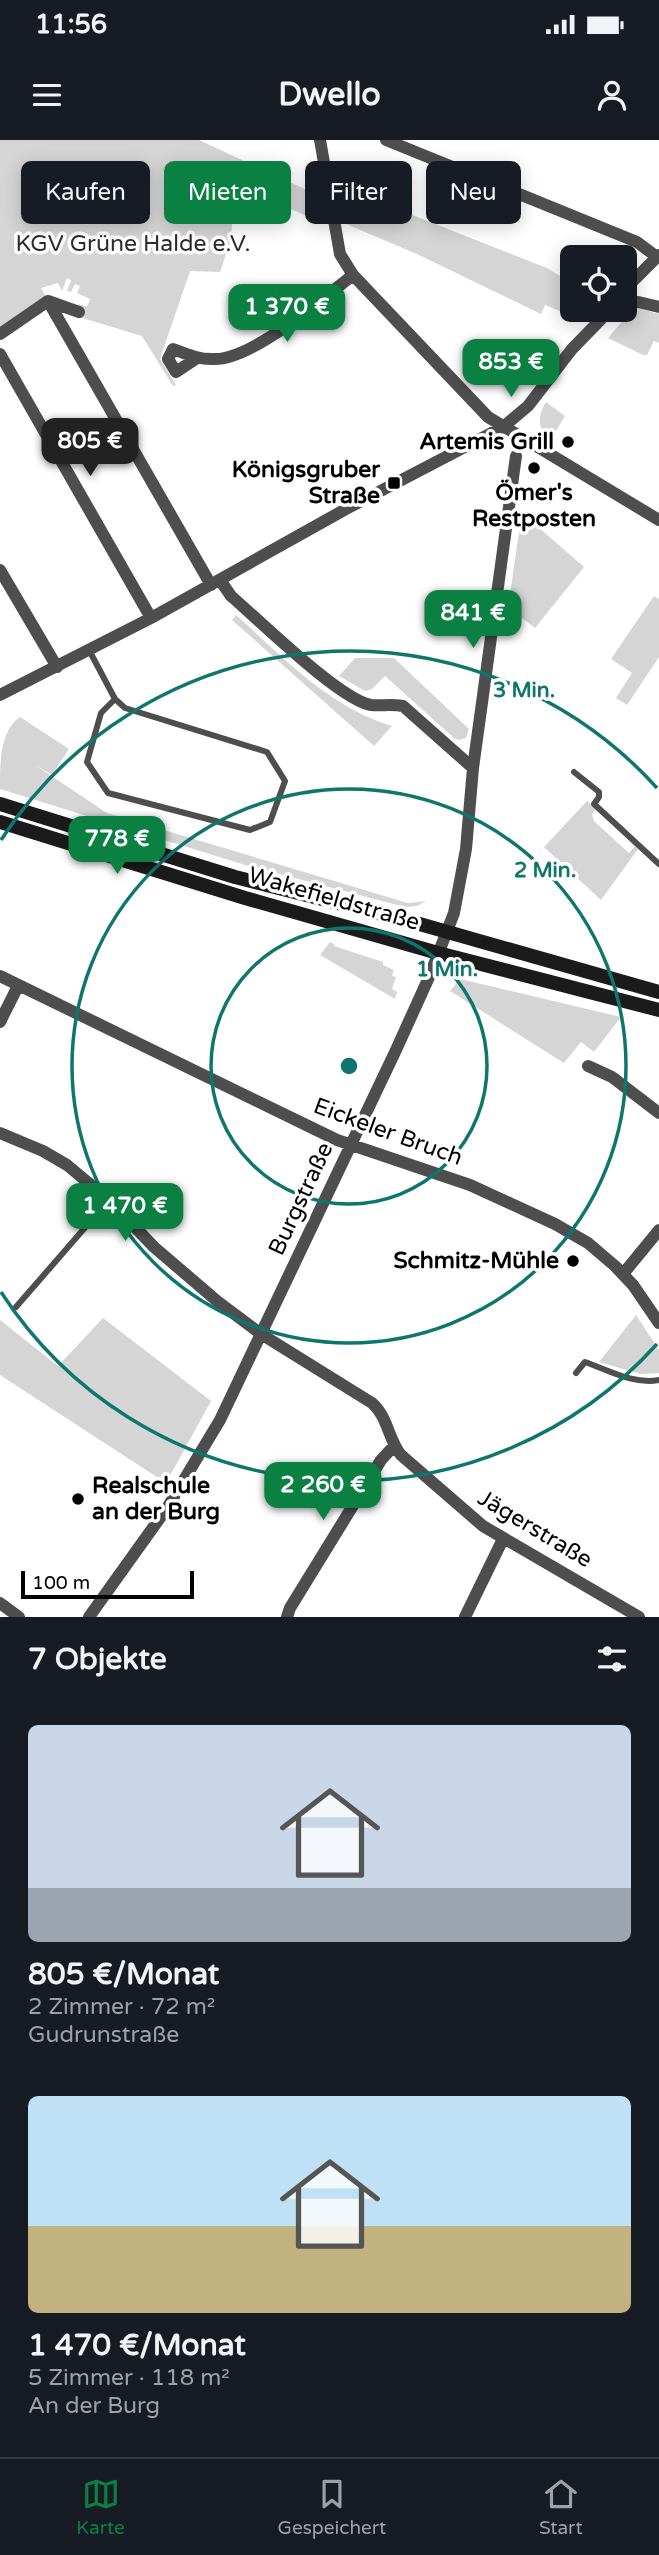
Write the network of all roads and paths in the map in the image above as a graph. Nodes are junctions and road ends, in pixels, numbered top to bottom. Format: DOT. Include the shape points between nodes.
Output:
graph roads {
  1 [pos="320,140"];
  2 [pos="386,140"];
  3 [pos="658,256"];
  4 [pos="354,275"];
  5 [pos="637,277"];
  6 [pos="48,301"];
  7 [pos="637,302"];
  8 [pos="659,307"];
  9 [pos="79,313"];
  10 [pos="598,322"];
  11 [pos="0,334"];
  12 [pos="0,354"];
  13 [pos="197,358"];
  14 [pos="503,427"];
  15 [pos="516,456"];
  16 [pos="659,520"];
  17 [pos="0,570"];
  18 [pos="215,582"];
  19 [pos="151,618"];
  20 [pos="89,650"];
  21 [pos="57,667"];
  22 [pos="0,695"];
  23 [pos="116,699"];
  24 [pos="473,768"];
  25 [pos="574,772"];
  26 [pos="0,804"];
  27 [pos="0,822"];
  28 [pos="659,864"];
  29 [pos="446,932"];
  30 [pos="438,953"];
  31 [pos="0,976"];
  32 [pos="18,986"];
  33 [pos="659,992"];
  34 [pos="659,1010"];
  35 [pos="0,1023"];
  36 [pos="588,1066"];
  37 [pos="659,1113"];
  38 [pos="0,1133"];
  39 [pos="350,1144"];
  40 [pos="108,1200"];
  41 [pos="659,1230"];
  42 [pos="623,1274"];
  43 [pos="16,1307"];
  44 [pos="659,1324"];
  45 [pos="261,1334"];
  46 [pos="576,1373"];
  47 [pos="659,1380"];
  48 [pos="394,1446"];
  49 [pos="503,1539"];
  50 [pos="0,1603"];
  51 [pos="19,1617"];
  52 [pos="89,1617"];
  53 [pos="287,1617"];
  54 [pos="466,1617"];
  55 [pos="639,1617"];
  1 -- 4 [label="street" via="340,254"];
  2 -- 3 [label="street" via="638,242"];
  3 -- 5 [label="street"];
  4 -- 13 [label="street" via="238,356"];
  4 -- 14 [label="street" via="478,407"];
  6 -- 9 [label="street"];
  6 -- 11 [label="street"];
  6 -- 18 [label="street"];
  7 -- 8 [label="street"];
  10 -- 14 [label="street" via="528,406"];
  12 -- 19 [label="street"];
  14 -- 16 [label="street"];
  14 -- 18 [label="street"];
  15 -- 24 [label="street, Burgstraße"];
  17 -- 21 [label="street"];
  18 -- 19 [label="street"];
  18 -- 24 [label="street" via="335,685 371,705 403,706"];
  19 -- 20 [label="street"];
  20 -- 21 [label="street"];
  20 -- 23 [label="lane"];
  21 -- 22 [label="street"];
  23 -- 23 [label="lane" via="101,713 86,762 108,793 250,830 271,822 285,781 267,752 125,708"];
  24 -- 29 [label="street, Burgstraße" via="463,867"];
  25 -- 28 [label="lane" via="599,792 594,804"];
  26 -- 29 [label="main road, Wakefieldstraße" via="235,877"];
  27 -- 30 [label="main road, Wakefieldstraße"];
  29 -- 30 [label="street, Burgstraße"];
  29 -- 33 [label="main road, Wakefieldstraße"];
  30 -- 34 [label="main road, Wakefieldstraße"];
  30 -- 39 [label="street, Burgstraße"];
  31 -- 32 [label="street, Eickeler Bruch"];
  32 -- 35 [label="street"];
  32 -- 39 [label="street, Eickeler Bruch"];
  36 -- 37 [label="street" via="612,1077"];
  38 -- 40 [label="street, Jägerstraße" via="67,1165"];
  39 -- 42 [label="street, Eickeler Bruch" via="510,1203 588,1243"];
  39 -- 45 [label="street, Burgstraße"];
  40 -- 43 [label="lane"];
  40 -- 45 [label="street, Jägerstraße" via="154,1247"];
  41 -- 42 [label="street"];
  42 -- 44 [label="street, Eickeler Bruch"];
  45 -- 48 [label="street, Jägerstraße" via="372,1403 386,1422"];
  45 -- 52 [label="street, Burgstraße" via="181,1486"];
  46 -- 47 [label="lane" via="585,1362 636,1380"];
  48 -- 49 [label="street, Jägerstraße" via="474,1520"];
  48 -- 53 [label="street" via="381,1460"];
  49 -- 54 [label="street"];
  49 -- 55 [label="street, Jägerstraße"];
  50 -- 51 [label="street"];
}
